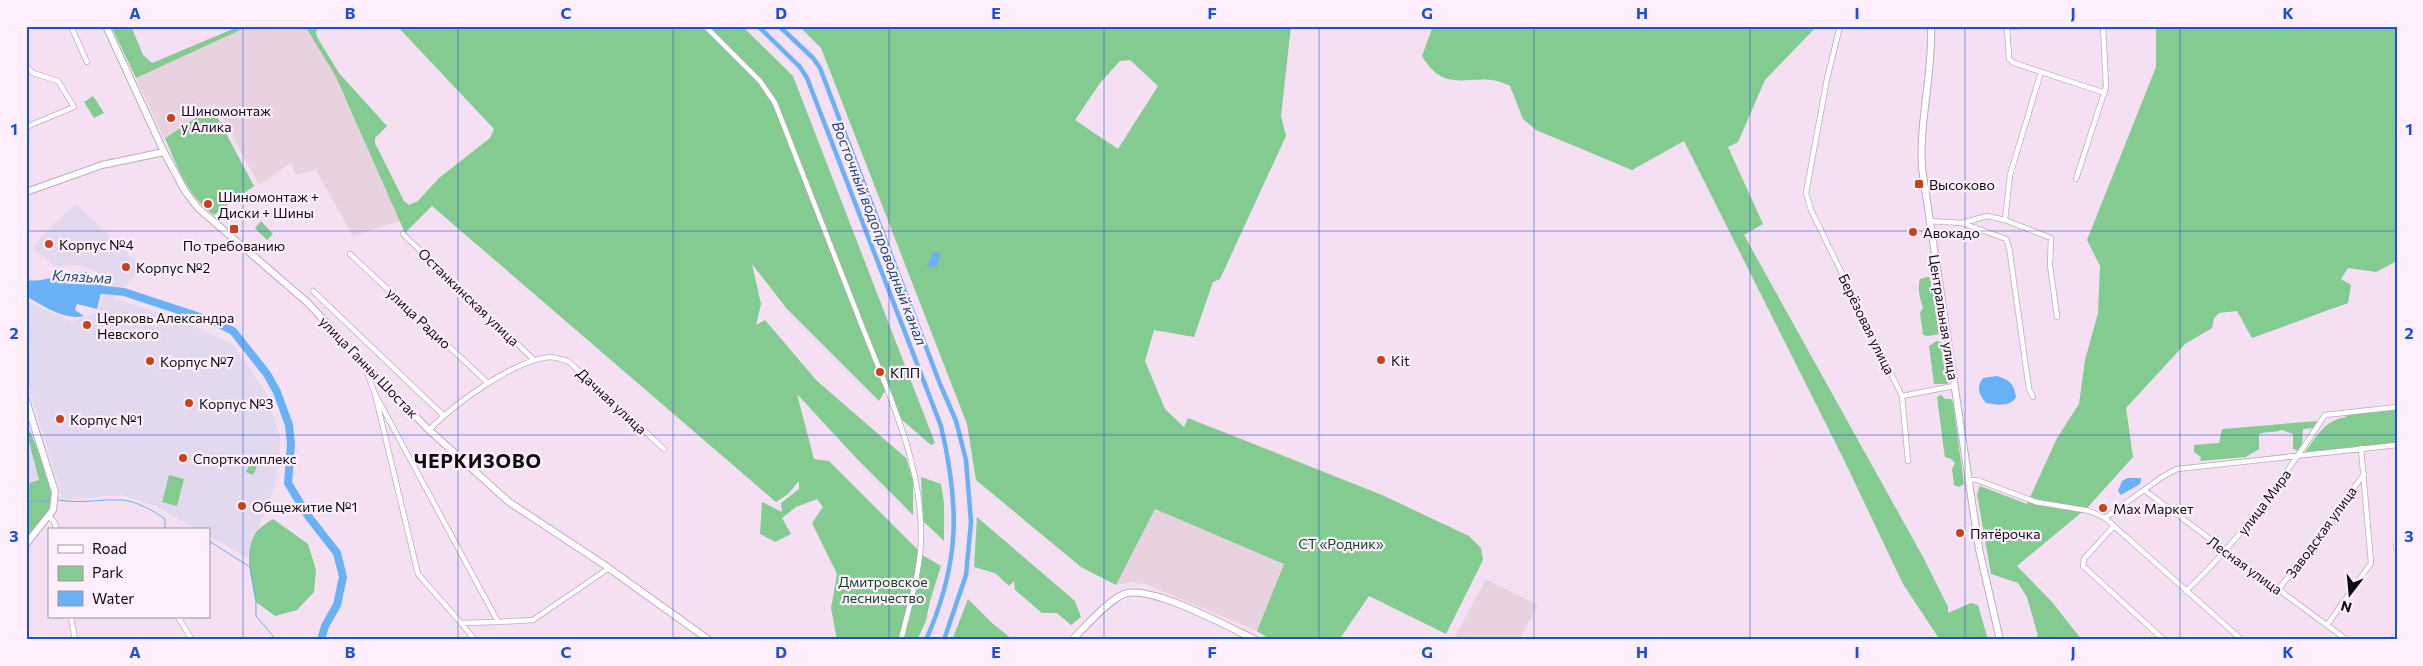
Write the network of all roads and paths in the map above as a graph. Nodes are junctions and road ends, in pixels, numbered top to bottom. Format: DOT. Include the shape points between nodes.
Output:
graph roads {
  1 [pos="71,26"];
  2 [pos="106,26"];
  3 [pos="705,26"];
  4 [pos="1840,26"];
  5 [pos="1931,26"];
  6 [pos="2023,26"];
  7 [pos="2103,26"];
  8 [pos="2007,27"];
  9 [pos="88,62"];
  10 [pos="26,66"];
  11 [pos="2041,72"];
  12 [pos="2105,93"];
  13 [pos="26,127"];
  14 [pos="164,152"];
  15 [pos="2076,179"];
  16 [pos="26,192"];
  17 [pos="2005,220"];
  18 [pos="1929,221"];
  19 [pos="1962,223"];
  20 [pos="403,234"];
  21 [pos="350,254"];
  22 [pos="313,291"];
  23 [pos="2057,317"];
  24 [pos="534,360"];
  25 [pos="365,365"];
  26 [pos="488,383"];
  27 [pos="1954,386"];
  28 [pos="376,394"];
  29 [pos="1902,396"];
  30 [pos="2033,396"];
  31 [pos="26,400"];
  32 [pos="2397,407"];
  33 [pos="443,416"];
  34 [pos="429,430"];
  35 [pos="2397,445"];
  36 [pos="2361,448"];
  37 [pos="664,449"];
  38 [pos="2298,455"];
  39 [pos="1908,461"];
  40 [pos="2364,474"];
  41 [pos="1968,480"];
  42 [pos="2144,490"];
  43 [pos="49,516"];
  44 [pos="2105,518"];
  45 [pos="2114,526"];
  46 [pos="56,528"];
  47 [pos="26,544"];
  48 [pos="2227,551"];
  49 [pos="609,568"];
  50 [pos="2279,589"];
  51 [pos="2186,590"];
  52 [pos="71,618"];
  53 [pos="179,618"];
  54 [pos="498,622"];
  55 [pos="461,623"];
  56 [pos="2326,625"];
  57 [pos="2397,636"];
  58 [pos="75,640"];
  59 [pos="192,640"];
  60 [pos="475,640"];
  61 [pos="709,640"];
  62 [pos="901,640"];
  63 [pos="1072,640"];
  64 [pos="1256,640"];
  65 [pos="2000,640"];
  66 [pos="2164,640"];
  67 [pos="2242,640"];
  68 [pos="2347,640"];
  69 [pos="2392,640"];
  1 -- 9 [label="street"];
  2 -- 14 [label="main road, улица Ганны Шостак"];
  3 -- 62 [label="street" via="760,81 774,103 910,456 921,535 918,567"];
  4 -- 29 [label="street, Берёзовая улица" via="1806,193"];
  5 -- 18 [label="main road, Центральная улица" via="1931,66 1921,132"];
  6 -- 8 [label="street"];
  7 -- 12 [label="street"];
  8 -- 11 [label="street" via="2009,59 2014,64"];
  10 -- 13 [label="street" via="58,81 74,107"];
  11 -- 12 [label="street"];
  11 -- 17 [label="street" via="2010,175"];
  12 -- 15 [label="street"];
  14 -- 16 [label="main road" via="102,165"];
  14 -- 25 [label="main road, улица Ганны Шостак" via="198,208 308,303"];
  17 -- 19 [label="street" via="1987,216"];
  17 -- 23 [label="street" via="2051,238 2050,265"];
  18 -- 19 [label="street"];
  18 -- 27 [label="main road, Центральная улица"];
  19 -- 30 [label="street" via="2006,239 2011,255 2029,389"];
  20 -- 24 [label="street, Останкинская улица"];
  21 -- 26 [label="street, улица Радио"];
  22 -- 33 [label="street"];
  24 -- 26 [label="street, Дачная улица"];
  24 -- 37 [label="street, Дачная улица" via="551,357 568,361"];
  25 -- 28 [label="street"];
  25 -- 34 [label="main road, улица Ганны Шостак"];
  26 -- 33 [label="street, Дачная улица"];
  27 -- 29 [label="street"];
  27 -- 41 [label="main road, Центральная улица"];
  28 -- 54 [label="street"];
  28 -- 55 [label="street" via="418,574"];
  29 -- 39 [label="street, Берёзовая улица"];
  31 -- 43 [label="main road" via="54,498"];
  32 -- 38 [label="street, улица Мира" via="2325,415"];
  33 -- 34 [label="street, Дачная улица"];
  34 -- 49 [label="main road, улица Ганны Шостак" via="509,502"];
  35 -- 36 [label="street"];
  36 -- 38 [label="street"];
  36 -- 40 [label="street"];
  38 -- 42 [label="street" via="2186,467 2162,477"];
  38 -- 48 [label="street, улица Мира"];
  40 -- 50 [label="street, Заводская улица"];
  40 -- 56 [label="street" via="2371,563"];
  41 -- 44 [label="street" via="1977,480 2036,502 2090,511"];
  41 -- 65 [label="main road, Центральная улица" via="1984,578"];
  42 -- 44 [label="street"];
  42 -- 48 [label="street, Лесная улица"];
  43 -- 46 [label="street"];
  43 -- 47 [label="main road"];
  44 -- 45 [label="street"];
  45 -- 51 [label="street"];
  45 -- 66 [label="street" via="2084,559 2083,566"];
  48 -- 50 [label="street, Лесная улица"];
  48 -- 51 [label="street, улица Мира"];
  49 -- 54 [label="street" via="533,620"];
  49 -- 61 [label="main road, улица Ганны Шостак"];
  50 -- 56 [label="street, Лесная улица"];
  51 -- 67 [label="street"];
  52 -- 58 [label="street"];
  53 -- 59 [label="street"];
  54 -- 55 [label="street"];
  55 -- 60 [label="street"];
  56 -- 68 [label="street, Лесная улица"];
  57 -- 69 [label="street"];
  63 -- 64 [label="main road" via="1113,601 1126,593 1145,594 1177,604"];
}
